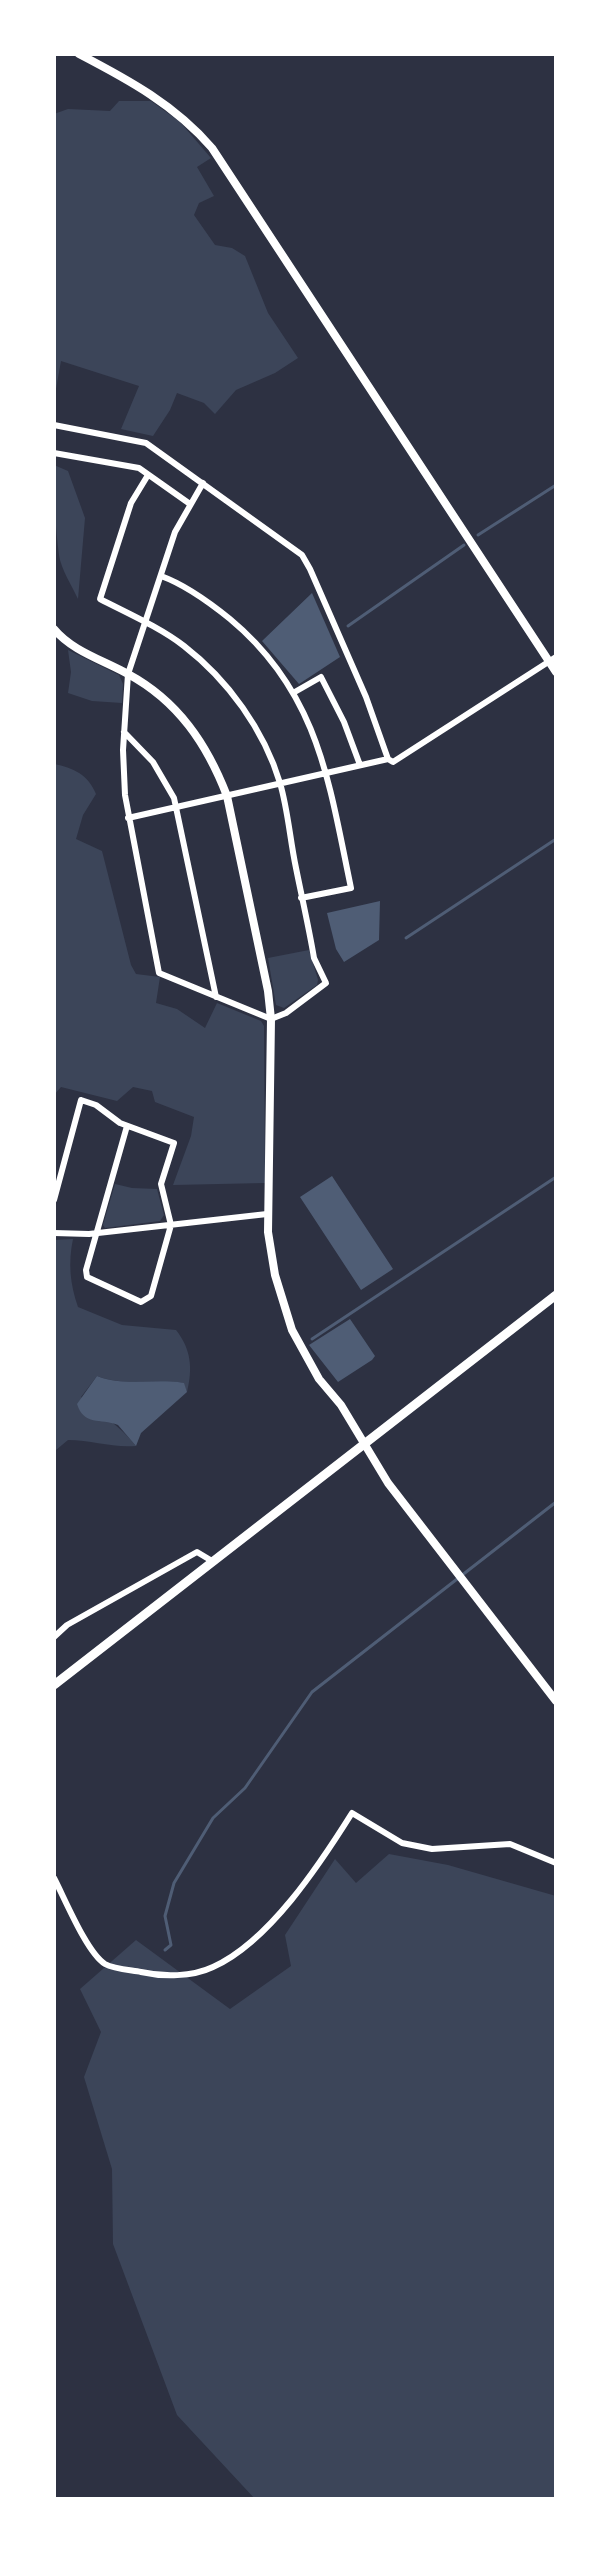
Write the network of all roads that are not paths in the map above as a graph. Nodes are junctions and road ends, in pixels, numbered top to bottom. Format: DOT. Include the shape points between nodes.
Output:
graph roads {
  1 [pos="79,54"];
  2 [pos="54,425"];
  3 [pos="54,453"];
  4 [pos="148,475"];
  5 [pos="203,483"];
  6 [pos="190,504"];
  7 [pos="161,576"];
  8 [pos="144,621"];
  9 [pos="54,628"];
  10 [pos="58,639"];
  11 [pos="553,660"];
  12 [pos="556,672"];
  13 [pos="128,674"];
  14 [pos="293,693"];
  15 [pos="124,732"];
  16 [pos="388,759"];
  17 [pos="360,765"];
  18 [pos="327,773"];
  19 [pos="280,784"];
  20 [pos="227,796"];
  21 [pos="177,808"];
  22 [pos="128,818"];
  23 [pos="302,897"];
  24 [pos="216,997"];
  25 [pos="271,1018"];
  26 [pos="127,1125"];
  27 [pos="54,1200"];
  28 [pos="267,1214"];
  29 [pos="171,1225"];
  30 [pos="54,1233"];
  31 [pos="96,1233"];
  32 [pos="556,1295"];
  33 [pos="364,1442"];
  34 [pos="212,1561"];
  35 [pos="54,1637"];
  36 [pos="54,1685"];
  37 [pos="556,1701"];
  38 [pos="556,1863"];
  39 [pos="54,1878"];
  1 -- 11 [label="street" via="164,102 212,148"];
  2 -- 5 [label="street" via="146,444"];
  3 -- 4 [label="street" via="139,468"];
  4 -- 6 [label="street"];
  4 -- 8 [label="street" via="131,503 100,599"];
  5 -- 6 [label="street"];
  5 -- 16 [label="street" via="302,555 366,697"];
  6 -- 7 [label="street" via="175,532"];
  7 -- 8 [label="street"];
  7 -- 14 [label="street" via="214,606 242,630 281,673"];
  8 -- 13 [label="street"];
  8 -- 19 [label="street" via="183,645 226,686 256,729"];
  9 -- 10 [label="street"];
  10 -- 13 [label="street"];
  11 -- 12 [label="street"];
  11 -- 16 [label="street" via="393,762"];
  13 -- 15 [label="street"];
  13 -- 20 [label="street" via="183,716 212,760"];
  14 -- 17 [label="street" via="321,677"];
  14 -- 18 [label="street" via="315,734"];
  15 -- 21 [label="street" via="153,762"];
  15 -- 22 [label="street"];
  16 -- 17 [label="street"];
  17 -- 18 [label="street"];
  18 -- 19 [label="street"];
  18 -- 23 [label="street" via="351,888"];
  19 -- 20 [label="street"];
  19 -- 23 [label="street"];
  20 -- 21 [label="street"];
  20 -- 25 [label="street"];
  21 -- 22 [label="street"];
  21 -- 24 [label="street"];
  22 -- 24 [label="street" via="159,973"];
  23 -- 25 [label="street" via="314,958 326,983 286,1013"];
  24 -- 25 [label="street"];
  25 -- 28 [label="street"];
  26 -- 27 [label="street" via="81,1100"];
  26 -- 29 [label="street" via="174,1143 161,1184"];
  26 -- 31 [label="street"];
  28 -- 29 [label="street"];
  28 -- 33 [label="street" via="275,1275 292,1330"];
  29 -- 31 [label="street"];
  29 -- 31 [label="street" via="152,1296 141,1302 87,1277"];
  30 -- 31 [label="street"];
  32 -- 33 [label="highway"];
  33 -- 34 [label="highway"];
  33 -- 37 [label="street" via="388,1483"];
  34 -- 35 [label="street" via="197,1552 68,1625"];
  34 -- 36 [label="highway"];
  38 -- 39 [label="street" via="510,1844 432,1849 402,1843 352,1813 313,1873 241,1949 212,1968 154,1975 105,1964 83,1937"];
}
